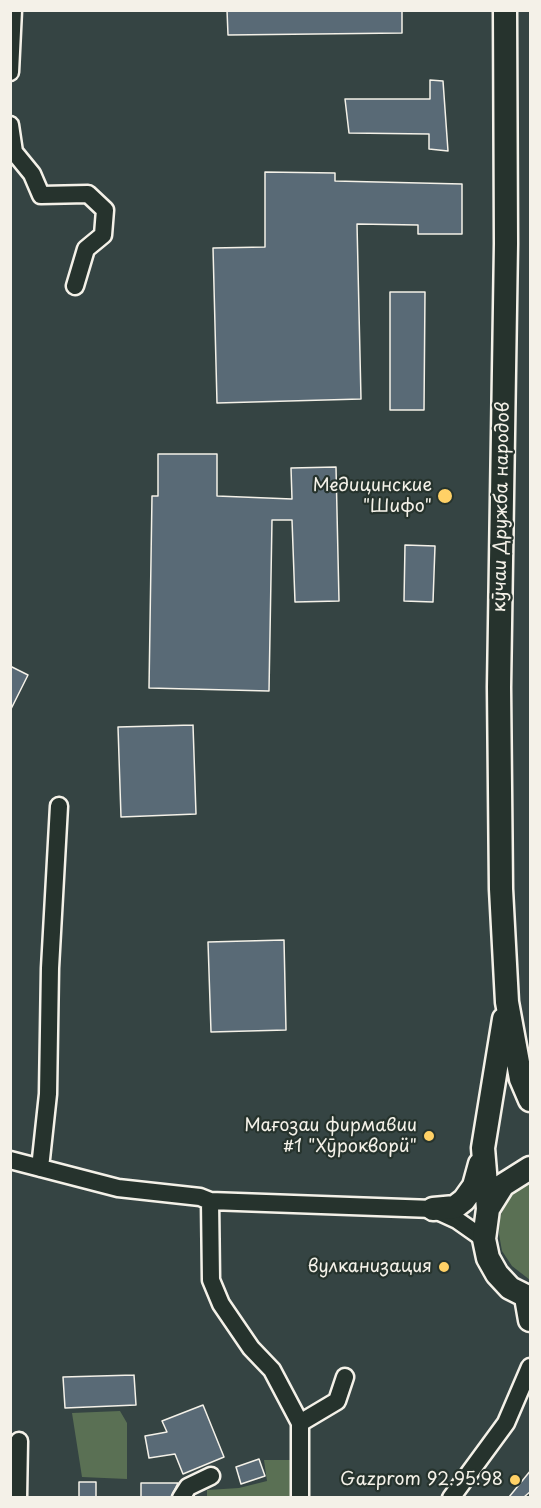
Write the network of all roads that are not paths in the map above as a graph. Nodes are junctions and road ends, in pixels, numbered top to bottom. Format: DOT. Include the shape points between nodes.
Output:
graph roads {
  1 [pos="13,10"];
  2 [pos="505,10"];
  3 [pos="10,72"];
  4 [pos="10,125"];
  5 [pos="75,286"];
  6 [pos="59,806"];
  7 [pos="507,1002"];
  8 [pos="531,1100"];
  9 [pos="483,1148"];
  10 [pos="10,1160"];
  11 [pos="40,1167"];
  12 [pos="531,1168"];
  13 [pos="210,1201"];
  14 [pos="433,1209"];
  15 [pos="488,1209"];
  16 [pos="484,1239"];
  17 [pos="528,1298"];
  18 [pos="531,1320"];
  19 [pos="531,1367"];
  20 [pos="345,1377"];
  21 [pos="300,1423"];
  22 [pos="19,1441"];
  23 [pos="211,1476"];
  24 [pos="18,1497"];
  25 [pos="181,1497"];
  26 [pos="300,1497"];
  27 [pos="451,1497"];
  1 -- 3 [label="street"];
  2 -- 7 [label="main road, кӯчаи Дружба народов" via="506,244 499,687 501,888"];
  4 -- 5 [label="street" via="14,152 32,174 41,195 88,194 105,210 103,235 86,249"];
  6 -- 11 [label="street" via="48,1095"];
  7 -- 8 [label="main road" via="520,1079"];
  7 -- 9 [label="main road"];
  9 -- 14 [label="main road" via="474,1186 465,1200 455,1207"];
  9 -- 15 [label="main road"];
  10 -- 11 [label="street"];
  11 -- 13 [label="street" via="118,1188"];
  12 -- 15 [label="main road" via="503,1185"];
  13 -- 14 [label="street"];
  13 -- 21 [label="street" via="211,1280 251,1348 272,1370"];
  14 -- 16 [label="street"];
  15 -- 16 [label="main road"];
  16 -- 17 [label="main road" via="497,1274 510,1288"];
  17 -- 18 [label="main road"];
  19 -- 27 [label="street" via="506,1423"];
  20 -- 21 [label="street" via="337,1401"];
  21 -- 26 [label="street"];
  22 -- 24 [label="street"];
  23 -- 25 [label="street" via="188,1487"];
}
